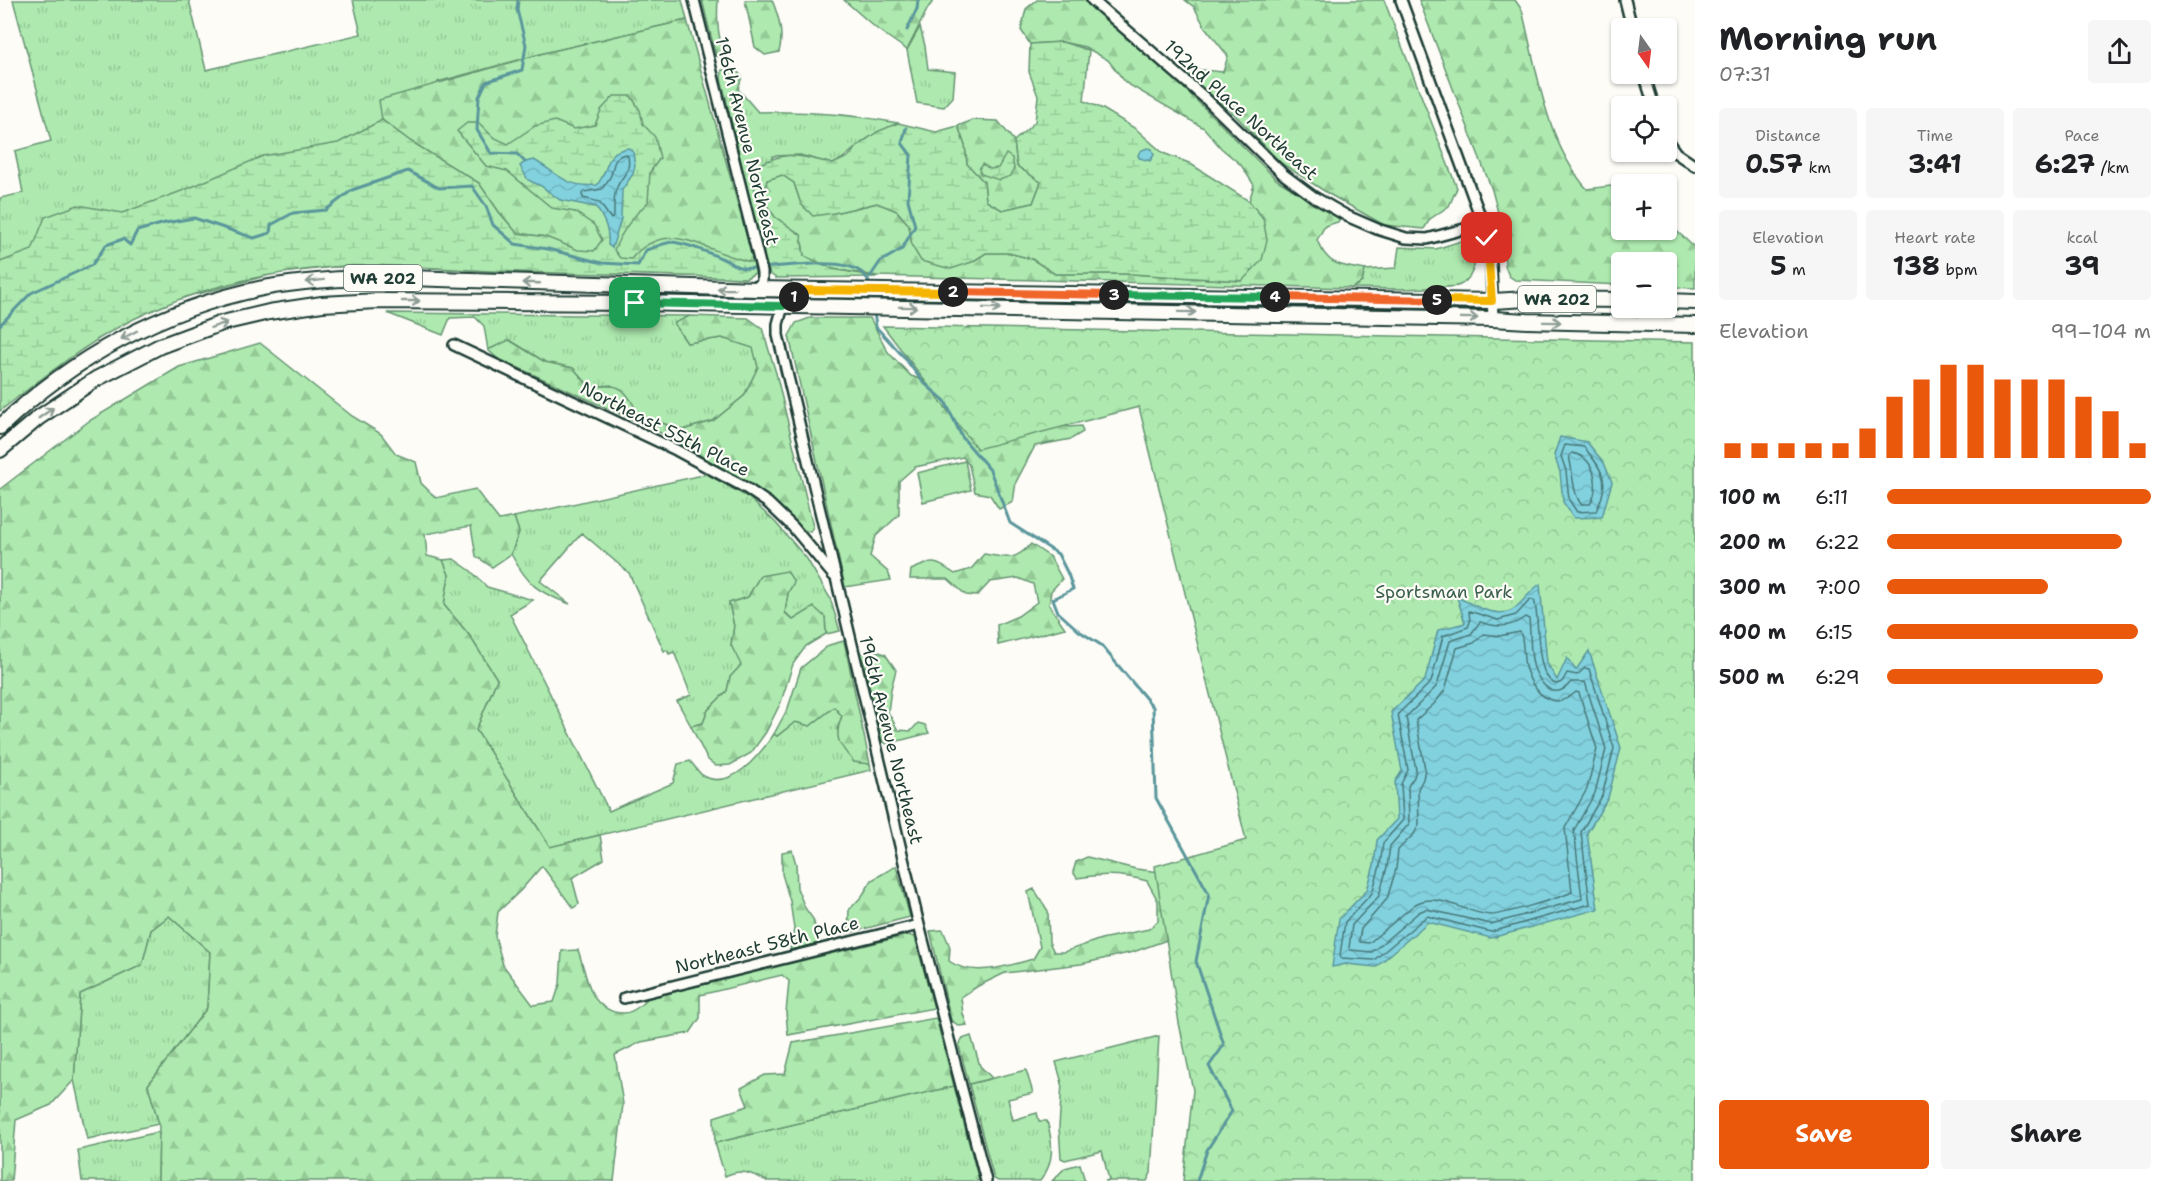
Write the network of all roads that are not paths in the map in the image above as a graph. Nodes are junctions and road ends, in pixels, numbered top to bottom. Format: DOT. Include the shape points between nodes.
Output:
graph roads {
  1 [pos="694,0"];
  2 [pos="1092,0"];
  3 [pos="1401,0"];
  4 [pos="1625,0"];
  5 [pos="1630,18"];
  6 [pos="1677,154"];
  7 [pos="1695,166"];
  8 [pos="1483,224"];
  9 [pos="757,289"];
  10 [pos="805,290"];
  11 [pos="1611,300"];
  12 [pos="1492,301"];
  13 [pos="1677,301"];
  14 [pos="1695,302"];
  15 [pos="740,305"];
  16 [pos="783,306"];
  17 [pos="1494,319"];
  18 [pos="1695,325"];
  19 [pos="454,345"];
  20 [pos="0,427"];
  21 [pos="0,450"];
  22 [pos="835,578"];
  23 [pos="919,925"];
  24 [pos="624,998"];
  25 [pos="986,1181"];
  1 -- 9 [label="street, 196th Avenue Northeast" via="760,261 762,281"];
  2 -- 8 [label="street, 192nd Place Northeast" via="1205,98 1283,174 1314,197 1367,225 1406,238 1427,239"];
  3 -- 8 [label="street"];
  4 -- 5 [label="street"];
  6 -- 7 [label="street"];
  8 -- 12 [label="street" via="1490,257"];
  9 -- 10 [label="main road, WA 202"];
  9 -- 15 [label="main road"];
  9 -- 20 [label="main road, WA 202, one-way" via="377,277 264,288 215,299 141,329 85,358"];
  10 -- 12 [label="main road, WA 202"];
  10 -- 16 [label="main road"];
  11 -- 12 [label="main road, WA 202"];
  12 -- 17 [label="street"];
  13 -- 14 [label="main road"];
  15 -- 16 [label="main road, WA 202"];
  21 -- 15 [label="main road, WA 202, one-way" via="38,418 96,379 160,345 222,323 269,312 377,301"];
  16 -- 17 [label="main road, WA 202, one-way"];
  16 -- 22 [label="street, 196th Avenue Northeast" via="778,335"];
  17 -- 18 [label="main road, WA 202, one-way"];
  19 -- 22 [label="street, Northeast 55th Place" via="676,450 746,488 793,526"];
  22 -- 23 [label="street, 196th Avenue Northeast"];
  23 -- 24 [label="street, Northeast 58th Place"];
  23 -- 25 [label="street, 196th Avenue Northeast"];
}
